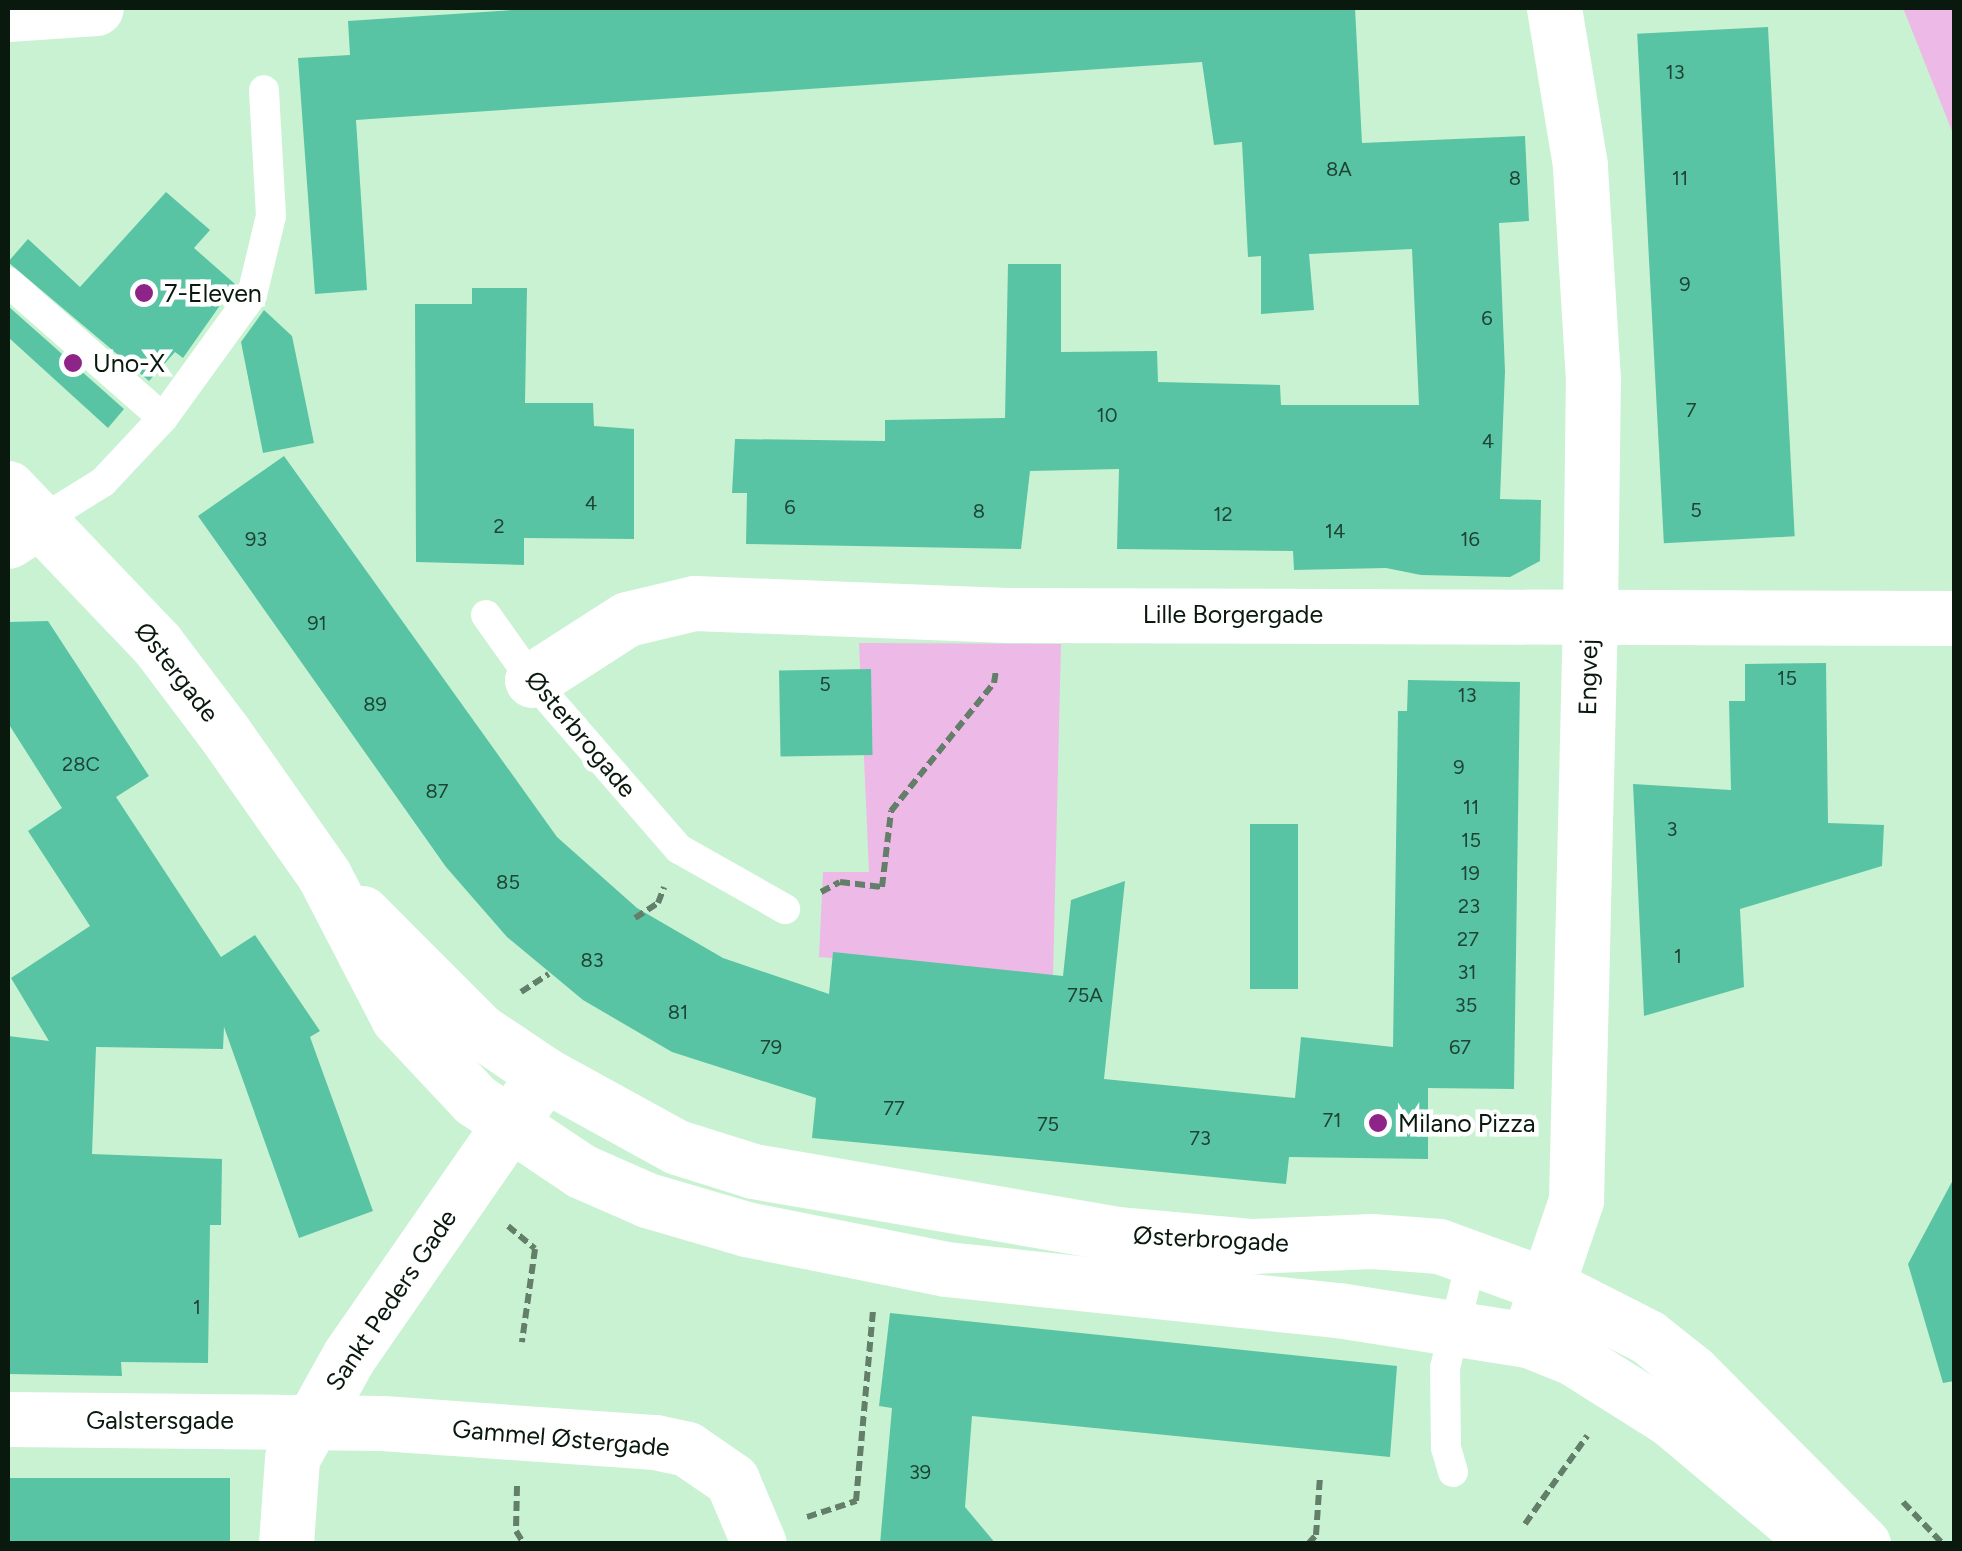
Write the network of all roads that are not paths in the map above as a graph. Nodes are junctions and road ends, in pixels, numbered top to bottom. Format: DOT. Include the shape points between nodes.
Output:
graph roads {
  1 [pos="96,8"];
  2 [pos="1554,8"];
  3 [pos="8,14"];
  4 [pos="264,90"];
  5 [pos="8,282"];
  6 [pos="163,418"];
  7 [pos="19,516"];
  8 [pos="486,614"];
  9 [pos="1590,615"];
  10 [pos="1954,618"];
  11 [pos="532,680"];
  12 [pos="324,875"];
  13 [pos="785,909"];
  14 [pos="544,1074"];
  15 [pos="509,1128"];
  16 [pos="1472,1257"];
  17 [pos="1546,1285"];
  18 [pos="1454,1324"];
  19 [pos="1528,1340"];
  20 [pos="8,1419"];
  21 [pos="312,1422"];
  22 [pos="1453,1472"];
  23 [pos="758,1539"];
  24 [pos="286,1544"];
  25 [pos="1819,1544"];
  26 [pos="1863,1544"];
  1 -- 3 [label="street"];
  2 -- 9 [label="street, Engvej" via="1580,165 1593,380"];
  4 -- 6 [label="lane" via="271,216 252,296"];
  5 -- 6 [label="lane"];
  6 -- 7 [label="lane" via="104,482"];
  7 -- 12 [label="street, Østergade" via="158,644"];
  8 -- 11 [label="lane, Østerbrogade"];
  9 -- 10 [label="street, Lille Borgergade"];
  9 -- 11 [label="street, Lille Borgergade" via="1006,615 694,603 627,619"];
  9 -- 17 [label="street, Engvej" via="1578,1181"];
  11 -- 13 [label="lane, Østerbrogade" via="679,848"];
  12 -- 14 [label="street, Østergade" via="480,1030"];
  12 -- 15 [label="street, Østergade" via="398,1018 434,1061"];
  14 -- 15 [label="street, Sankt Peders Gade"];
  14 -- 16 [label="street, Østerbrogade" via="677,1147 754,1172 1098,1231 1252,1246 1405,1242"];
  15 -- 18 [label="street" via="647,1200 746,1229 965,1271"];
  15 -- 21 [label="street, Sankt Peders Gade"];
  16 -- 17 [label="street, Østerbrogade"];
  16 -- 18 [label="lane"];
  17 -- 19 [label="street, Engvej"];
  17 -- 26 [label="street, Østerbrogade" via="1648,1338 1692,1372"];
  18 -- 19 [label="street"];
  18 -- 22 [label="lane" via="1443,1396"];
  19 -- 25 [label="street" via="1573,1358 1670,1419"];
  20 -- 21 [label="street, Galstersgade"];
  21 -- 23 [label="street, Gammel Østergade" via="688,1449 732,1480"];
  21 -- 24 [label="street, Sankt Peders Gade" via="292,1458"];
}
